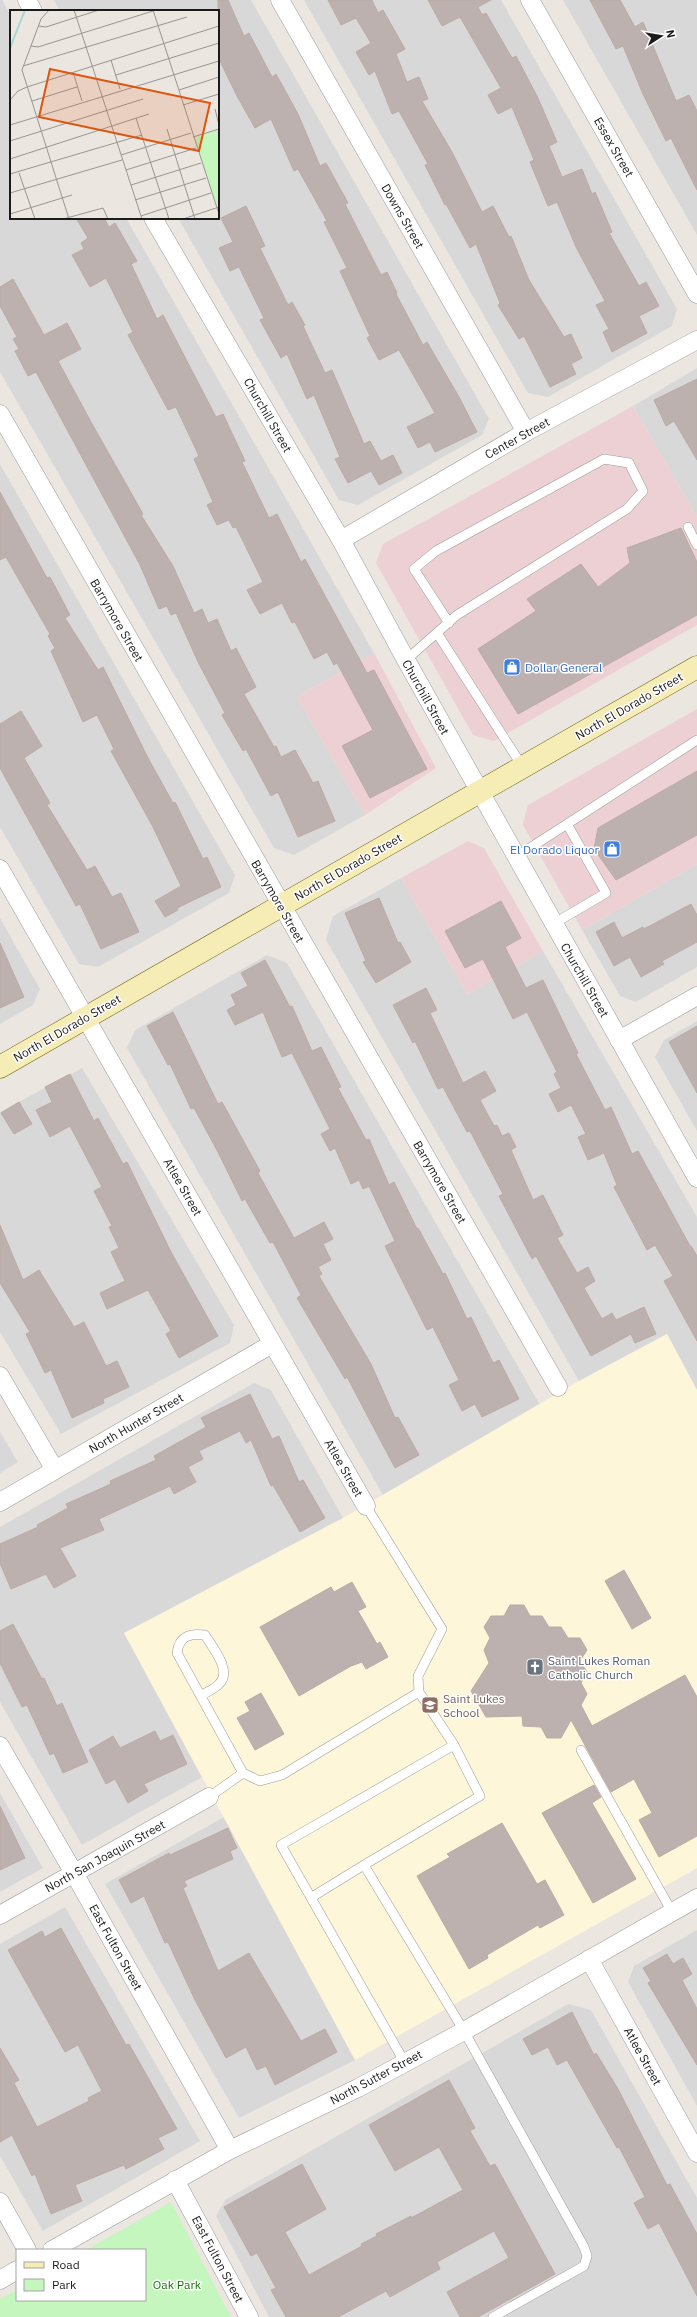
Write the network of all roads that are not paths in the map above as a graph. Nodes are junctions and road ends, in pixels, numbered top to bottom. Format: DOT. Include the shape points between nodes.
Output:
graph roads {
  1 [pos="27,0"];
  2 [pos="280,0"];
  3 [pos="530,0"];
  4 [pos="32,10"];
  5 [pos="154,219"];
  6 [pos="697,294"];
  7 [pos="697,340"];
  8 [pos="0,414"];
  9 [pos="526,432"];
  10 [pos="688,526"];
  11 [pos="340,540"];
  12 [pos="697,545"];
  13 [pos="449,623"];
  14 [pos="437,633"];
  15 [pos="406,660"];
  16 [pos="697,667"];
  17 [pos="697,740"];
  18 [pos="522,766"];
  19 [pos="479,791"];
  20 [pos="567,824"];
  21 [pos="516,857"];
  22 [pos="0,868"];
  23 [pos="281,906"];
  24 [pos="553,924"];
  25 [pos="697,996"];
  26 [pos="86,1018"];
  27 [pos="619,1040"];
  28 [pos="0,1067"];
  29 [pos="697,1178"];
  30 [pos="272,1344"];
  31 [pos="0,1376"];
  32 [pos="558,1388"];
  33 [pos="55,1470"];
  34 [pos="0,1502"];
  35 [pos="366,1506"];
  36 [pos="419,1692"];
  37 [pos="201,1696"];
  38 [pos="454,1745"];
  39 [pos="0,1746"];
  40 [pos="581,1750"];
  41 [pos="243,1773"];
  42 [pos="209,1797"];
  43 [pos="364,1865"];
  44 [pos="74,1873"];
  45 [pos="312,1897"];
  46 [pos="697,1898"];
  47 [pos="672,1912"];
  48 [pos="0,1915"];
  49 [pos="589,1959"];
  50 [pos="464,2030"];
  51 [pos="405,2063"];
  52 [pos="230,2150"];
  53 [pos="697,2153"];
  54 [pos="175,2180"];
  55 [pos="0,2202"];
  56 [pos="26,2249"];
  57 [pos="54,2249"];
  58 [pos="16,2271"];
  59 [pos="0,2280"];
  60 [pos="249,2317"];
  61 [pos="493,2317"];
  1 -- 4 [label="street"];
  2 -- 9 [label="street, Downs Street"];
  3 -- 6 [label="street, Essex Street"];
  5 -- 11 [label="street, Churchill Street"];
  7 -- 9 [label="street, Center Street"];
  8 -- 23 [label="street, Barrymore Street"];
  9 -- 11 [label="street, Center Street"];
  10 -- 12 [label="lane"];
  11 -- 15 [label="street, Churchill Street"];
  13 -- 13 [label="lane" via="414,569 436,551 604,460 629,462 643,491 627,510 510,581"];
  13 -- 14 [label="lane"];
  14 -- 15 [label="lane"];
  14 -- 18 [label="lane"];
  15 -- 19 [label="street, Churchill Street"];
  16 -- 18 [label="main road, North El Dorado Street"];
  17 -- 20 [label="lane"];
  18 -- 19 [label="main road, North El Dorado Street"];
  19 -- 21 [label="street, Churchill Street"];
  19 -- 23 [label="main road, North El Dorado Street"];
  20 -- 21 [label="lane"];
  20 -- 24 [label="lane" via="606,893"];
  21 -- 24 [label="street, Churchill Street"];
  22 -- 26 [label="street, Atlee Street"];
  23 -- 26 [label="main road, North El Dorado Street"];
  23 -- 32 [label="street, Barrymore Street"];
  24 -- 27 [label="street, Churchill Street"];
  25 -- 27 [label="street"];
  26 -- 28 [label="main road, North El Dorado Street"];
  26 -- 30 [label="street, Atlee Street"];
  27 -- 29 [label="street, Churchill Street"];
  30 -- 33 [label="street, North Hunter Street"];
  30 -- 35 [label="street, Atlee Street"];
  31 -- 33 [label="street"];
  33 -- 34 [label="street, North Hunter Street"];
  35 -- 36 [label="lane" via="442,1629 418,1676"];
  36 -- 38 [label="lane"];
  36 -- 41 [label="lane" via="282,1775 260,1781"];
  37 -- 37 [label="lane" via="176,1653 183,1637 194,1634 205,1635 223,1666 224,1677 219,1685"];
  37 -- 41 [label="lane"];
  38 -- 43 [label="lane" via="480,1796"];
  38 -- 45 [label="lane" via="282,1845"];
  39 -- 44 [label="street, East Fulton Street"];
  40 -- 47 [label="lane"];
  41 -- 42 [label="lane"];
  42 -- 44 [label="street, North San Joaquin Street"];
  43 -- 45 [label="lane"];
  43 -- 50 [label="lane"];
  44 -- 48 [label="street, North San Joaquin Street"];
  44 -- 52 [label="street, East Fulton Street"];
  45 -- 51 [label="lane"];
  46 -- 47 [label="street, North Sutter Street"];
  47 -- 49 [label="street, North Sutter Street"];
  49 -- 50 [label="street, North Sutter Street"];
  49 -- 53 [label="street, Atlee Street"];
  50 -- 51 [label="street, North Sutter Street"];
  50 -- 61 [label="lane" via="587,2256 584,2266"];
  51 -- 52 [label="street, North Sutter Street"];
  52 -- 54 [label="street, North Sutter Street"];
  54 -- 57 [label="street, North Sutter Street"];
  54 -- 60 [label="street, East Fulton Street"];
  55 -- 56 [label="street"];
  58 -- 59 [label="street"];
}
